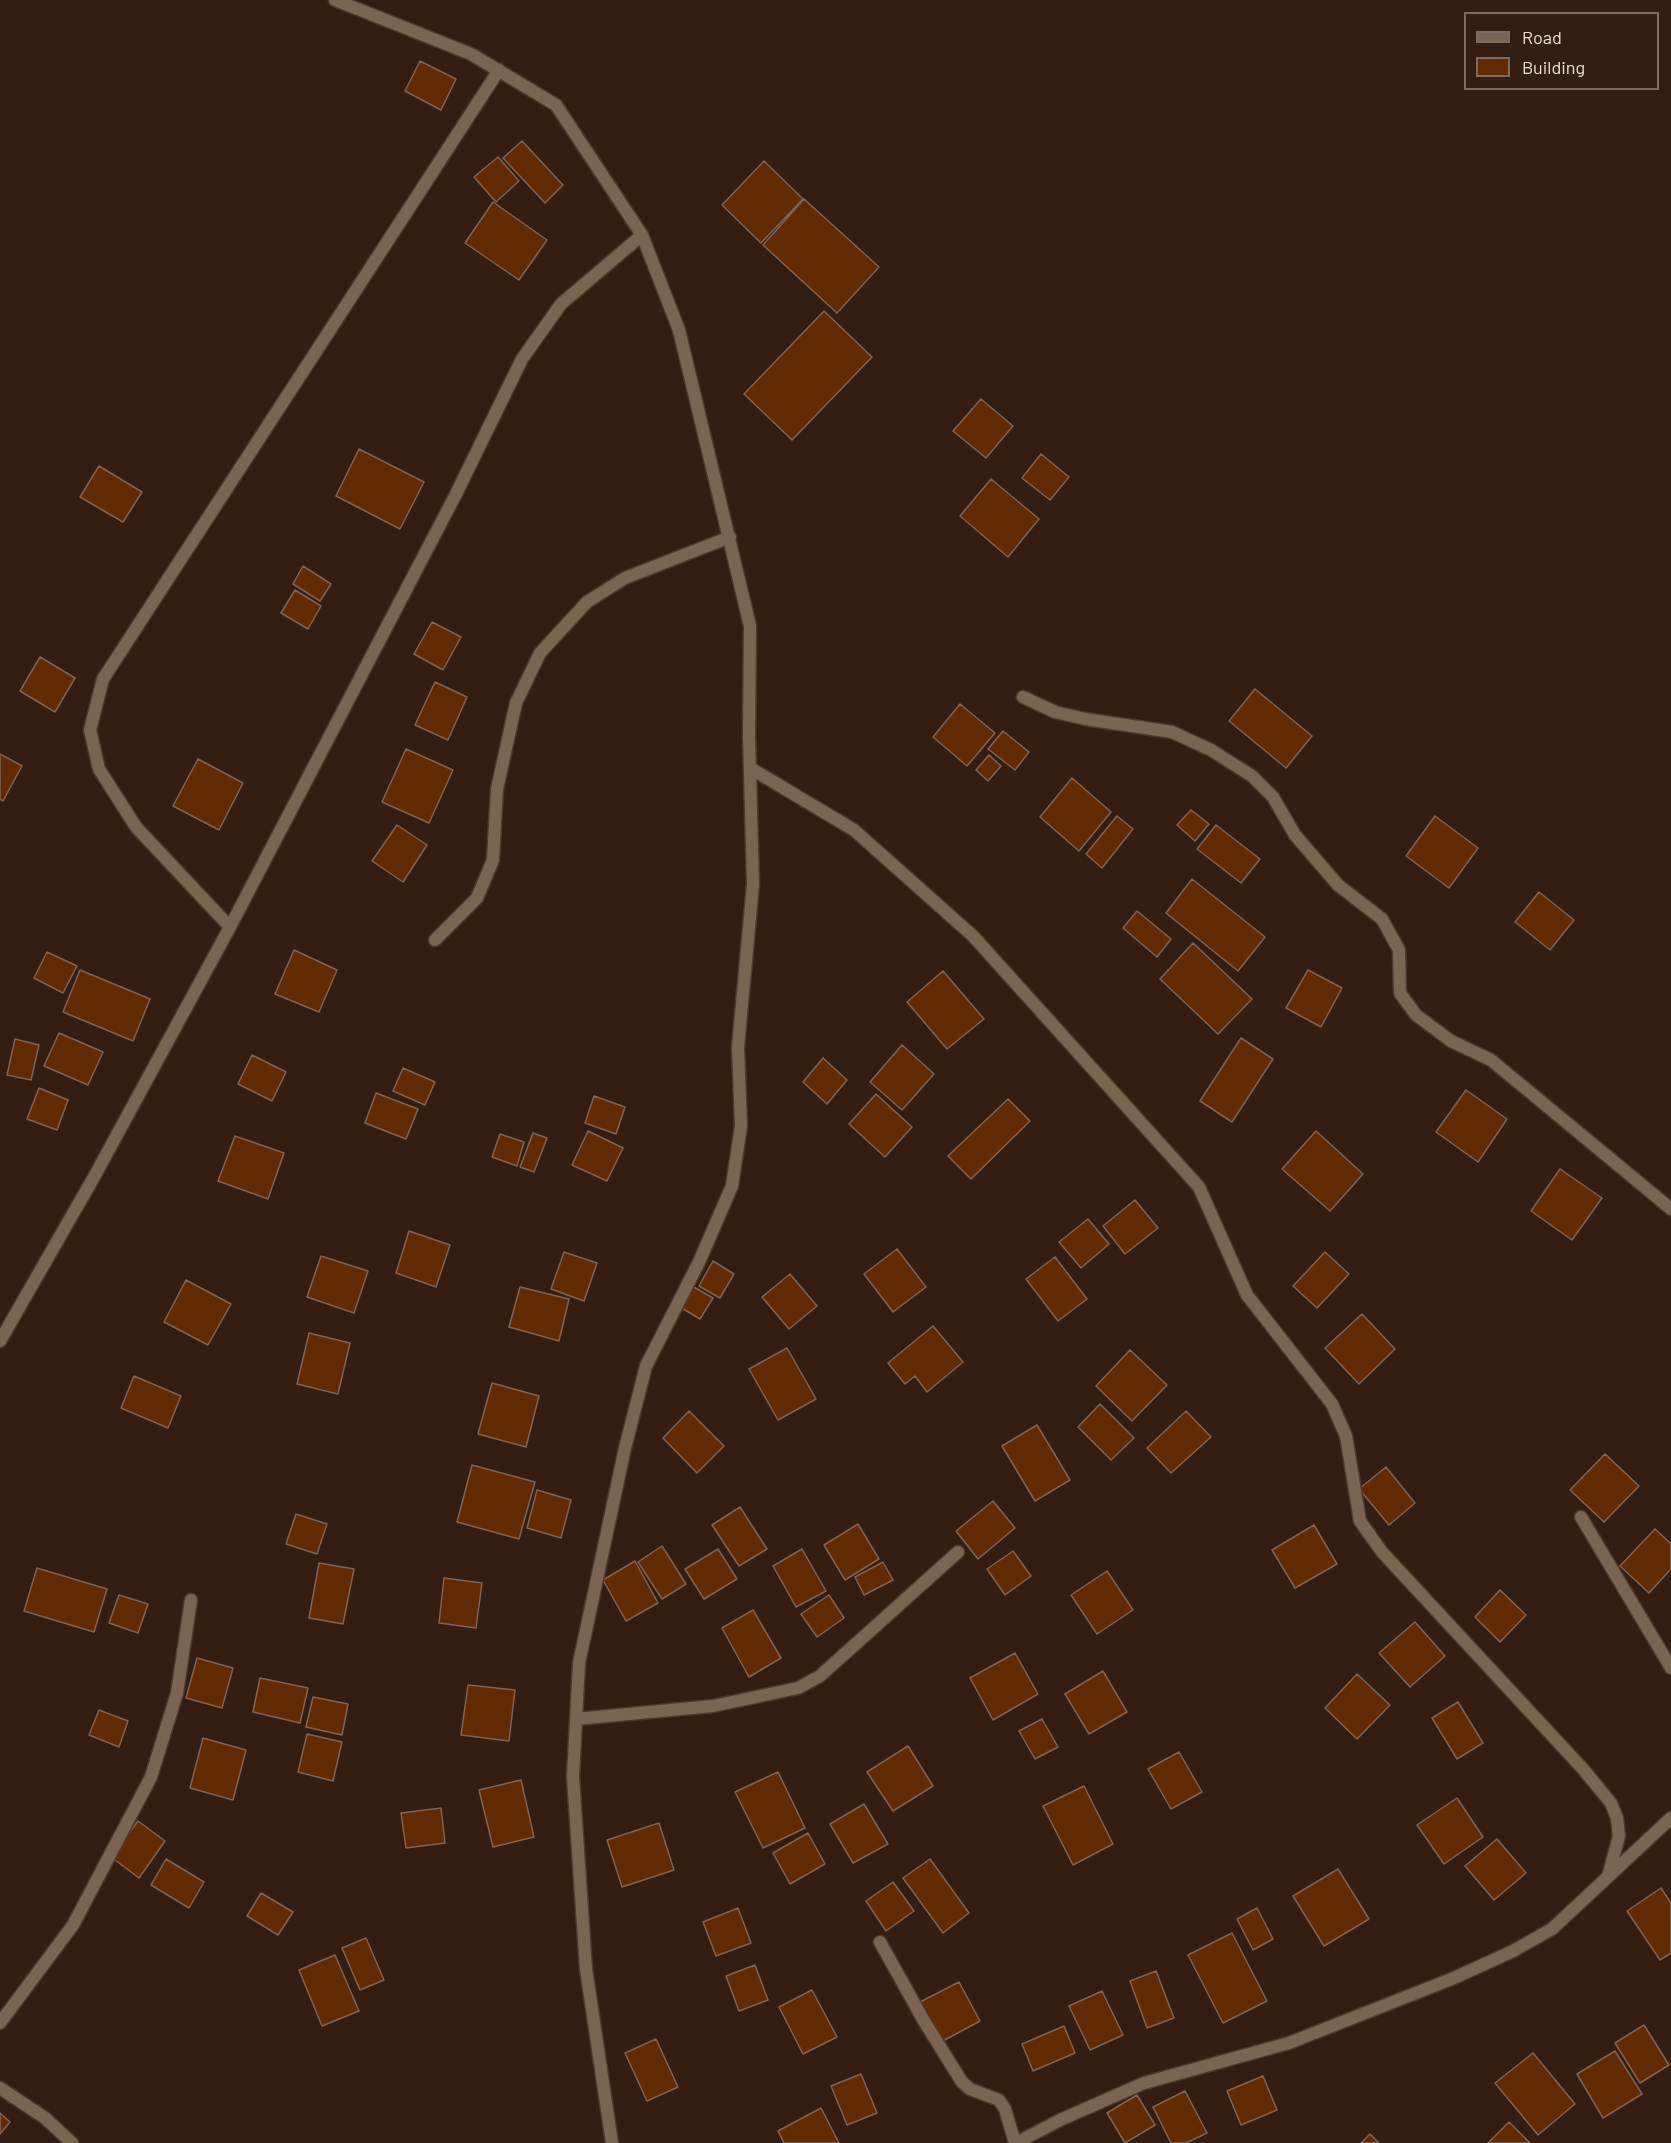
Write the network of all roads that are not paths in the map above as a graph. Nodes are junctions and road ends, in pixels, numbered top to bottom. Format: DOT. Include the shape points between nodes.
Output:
graph roads {
  1 [pos="335,0"];
  2 [pos="499,70"];
  3 [pos="642,235"];
  4 [pos="730,537"];
  5 [pos="1023,697"];
  6 [pos="750,768"];
  7 [pos="230,927"];
  8 [pos="435,940"];
  9 [pos="1671,1209"];
  10 [pos="0,1341"];
  11 [pos="1581,1516"];
  12 [pos="958,1552"];
  13 [pos="191,1600"];
  14 [pos="1671,1668"];
  15 [pos="576,1719"];
  16 [pos="1671,1818"];
  17 [pos="1608,1877"];
  18 [pos="880,1942"];
  19 [pos="0,2023"];
  20 [pos="0,2088"];
  21 [pos="72,2143"];
  22 [pos="612,2143"];
  23 [pos="1016,2143"];
  1 -- 2 [label="street" via="471,54"];
  2 -- 3 [label="street" via="556,105"];
  2 -- 7 [label="street" via="104,679 90,730 99,769 136,827"];
  3 -- 4 [label="street" via="679,330"];
  3 -- 7 [label="street" via="561,304 522,359 456,494"];
  4 -- 6 [label="street" via="750,626"];
  4 -- 8 [label="street" via="625,578 588,602 540,652 516,703 497,789 493,860 477,898"];
  5 -- 9 [label="street" via="1055,712 1084,719 1172,732 1211,750 1252,776 1273,797 1295,835 1338,885 1382,919 1399,950 1400,993 1416,1015 1451,1041 1499,1066"];
  6 -- 15 [label="street" via="753,884 738,1047 741,1126 732,1186 699,1263 646,1366 579,1663"];
  6 -- 17 [label="street" via="854,830 973,936 1199,1187 1247,1295 1332,1404 1346,1436 1360,1521 1382,1551 1611,1803 1619,1836"];
  7 -- 10 [label="street"];
  11 -- 14 [label="street"];
  12 -- 15 [label="street" via="827,1670 798,1688 713,1706"];
  13 -- 19 [label="street" via="177,1693 151,1777 73,1925"];
  15 -- 22 [label="street" via="573,1777 586,1969"];
  16 -- 17 [label="street"];
  17 -- 23 [label="street" via="1551,1929 1454,1978 1289,2043 1144,2083"];
  18 -- 23 [label="street" via="962,2082 999,2100"];
  20 -- 21 [label="street" via="45,2118"];
}
